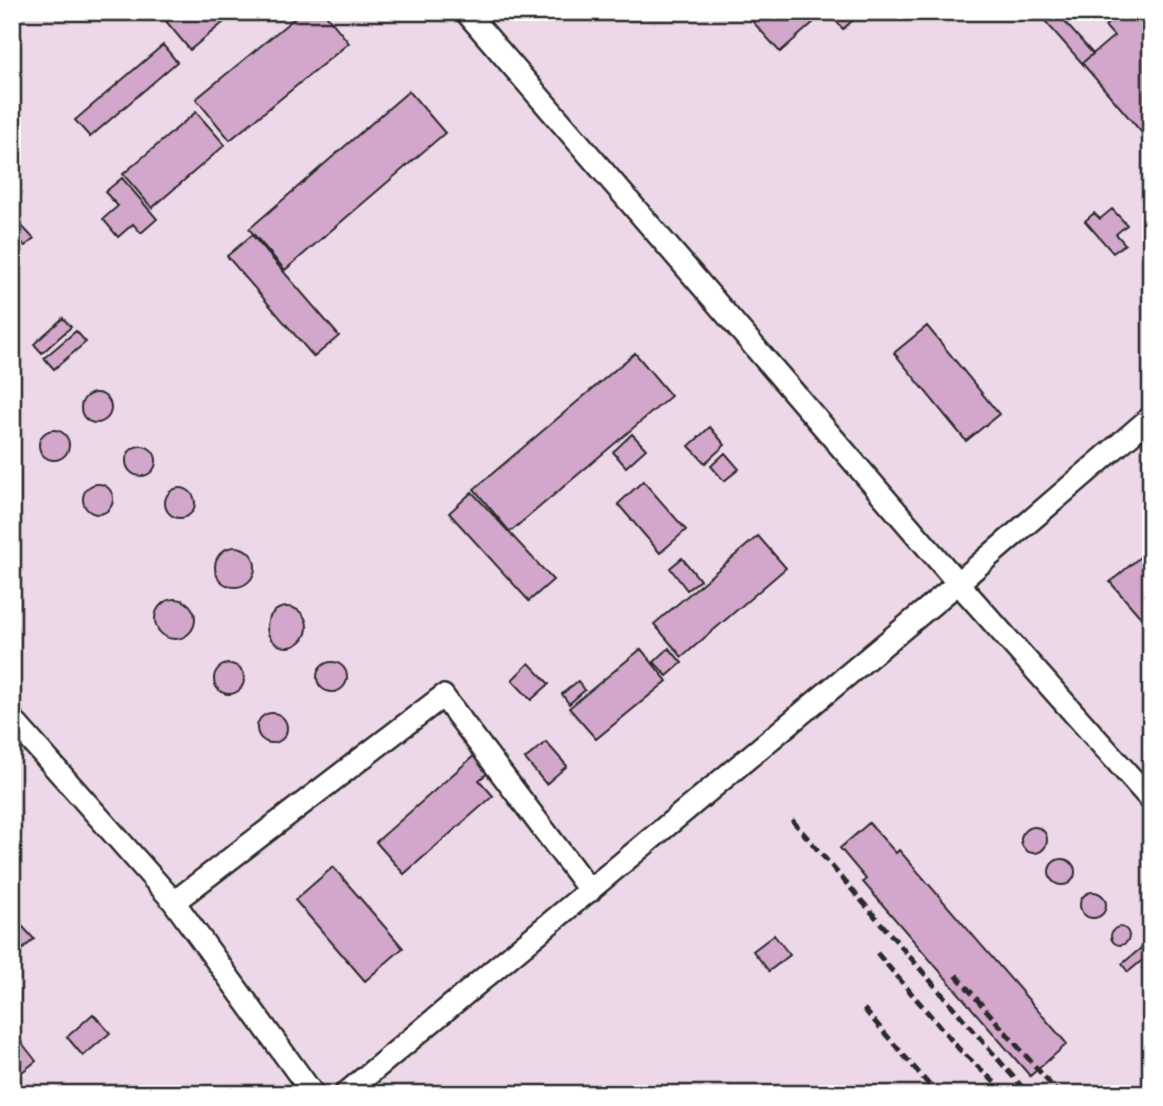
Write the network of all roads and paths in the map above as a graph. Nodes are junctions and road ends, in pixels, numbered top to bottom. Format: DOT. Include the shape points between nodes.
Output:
graph roads {
  1 [pos="466,12"];
  2 [pos="1151,417"];
  3 [pos="958,583"];
  4 [pos="12,719"];
  5 [pos="1151,800"];
  6 [pos="590,891"];
  7 [pos="174,902"];
  8 [pos="313,1094"];
  9 [pos="345,1094"];
  1 -- 3 [label="lane"];
  2 -- 3 [label="lane"];
  3 -- 5 [label="lane"];
  3 -- 6 [label="lane"];
  4 -- 7 [label="lane"];
  6 -- 7 [label="lane" via="443,696"];
  6 -- 9 [label="lane"];
  7 -- 8 [label="lane"];
}
